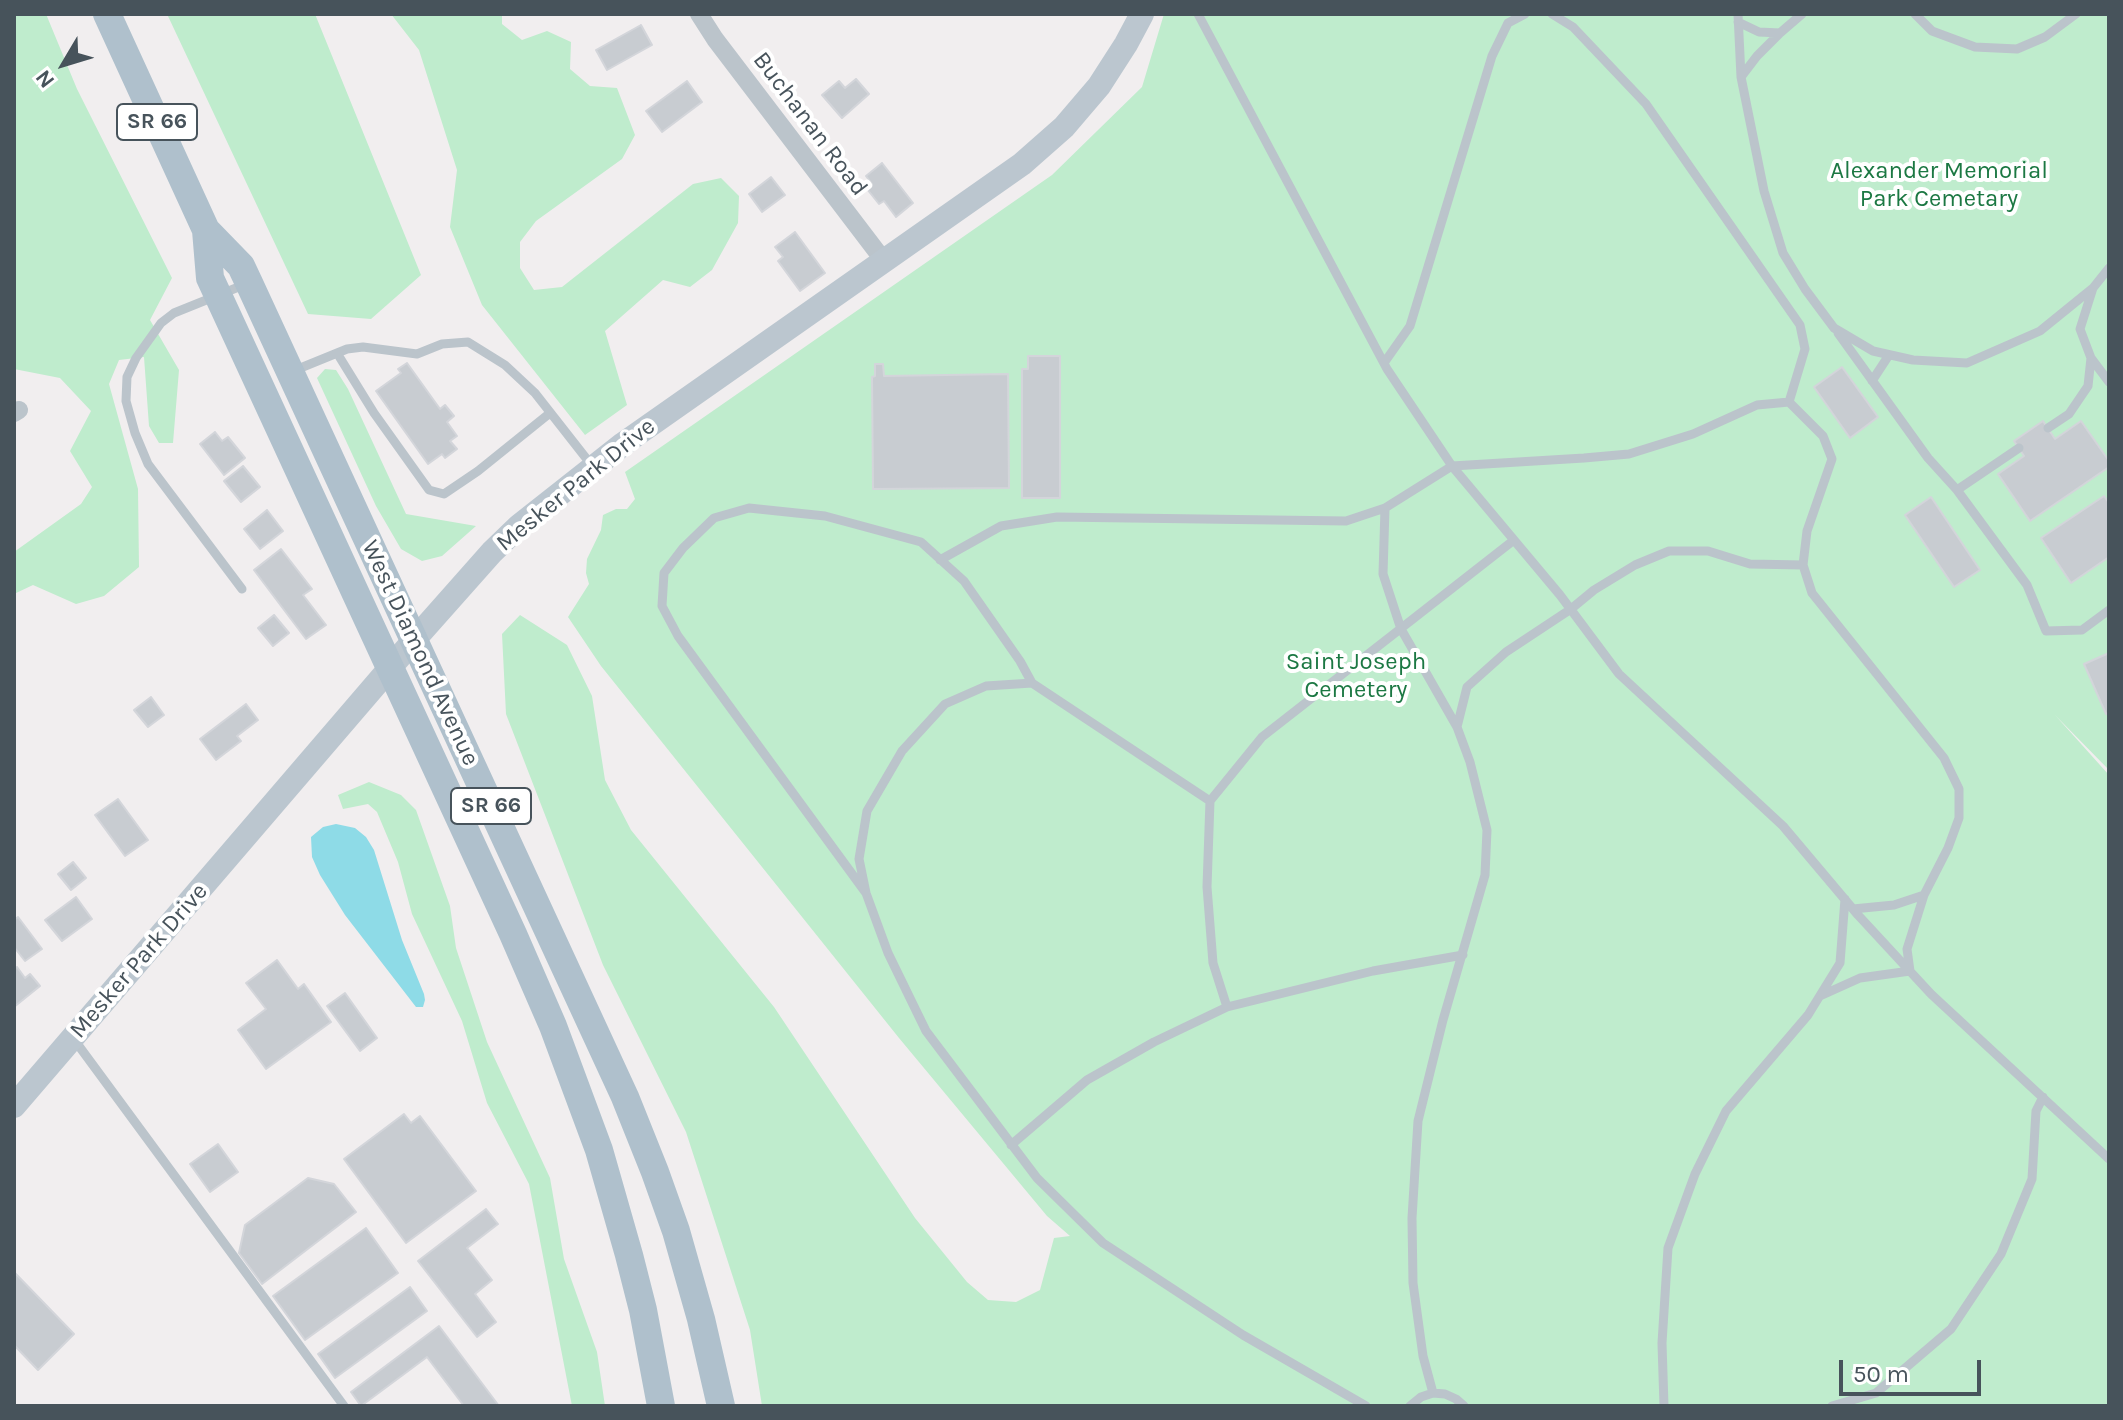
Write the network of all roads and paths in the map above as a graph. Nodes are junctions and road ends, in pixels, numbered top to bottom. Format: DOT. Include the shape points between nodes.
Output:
graph roads {
  1 [pos="107,14"];
  2 [pos="699,14"];
  3 [pos="1142,14"];
  4 [pos="1198,14"];
  5 [pos="1525,14"];
  6 [pos="1552,14"];
  7 [pos="1802,14"];
  8 [pos="1915,14"];
  9 [pos="2076,14"];
  10 [pos="1738,18"];
  11 [pos="1780,33"];
  12 [pos="1741,77"];
  13 [pos="206,230"];
  14 [pos="884,261"];
  15 [pos="2109,268"];
  16 [pos="249,283"];
  17 [pos="2093,288"];
  18 [pos="208,299"];
  19 [pos="1834,328"];
  20 [pos="337,353"];
  21 [pos="1889,355"];
  22 [pos="2091,358"];
  23 [pos="1384,363"];
  24 [pos="290,371"];
  25 [pos="1872,381"];
  26 [pos="2109,382"];
  27 [pos="1789,402"];
  28 [pos="550,413"];
  29 [pos="2048,428"];
  30 [pos="2019,448"];
  31 [pos="1452,466"];
  32 [pos="593,467"];
  33 [pos="1957,490"];
  34 [pos="1385,508"];
  35 [pos="1514,540"];
  36 [pos="940,560"];
  37 [pos="1803,565"];
  38 [pos="242,589"];
  39 [pos="1571,609"];
  40 [pos="2109,610"];
  41 [pos="1401,629"];
  42 [pos="414,640"];
  43 [pos="390,669"];
  44 [pos="1032,683"];
  45 [pos="1457,727"];
  46 [pos="1210,801"];
  47 [pos="866,893"];
  48 [pos="1924,895"];
  49 [pos="1845,899"];
  50 [pos="1853,909"];
  51 [pos="1463,955"];
  52 [pos="1910,971"];
  53 [pos="1820,996"];
  54 [pos="1227,1007"];
  55 [pos="73,1038"];
  56 [pos="2043,1097"];
  57 [pos="14,1106"];
  58 [pos="1011,1145"];
  59 [pos="2109,1159"];
  60 [pos="1433,1393"];
  61 [pos="344,1406"];
  62 [pos="661,1406"];
  63 [pos="721,1406"];
  64 [pos="1366,1406"];
  65 [pos="1410,1406"];
  66 [pos="1464,1406"];
  67 [pos="1664,1406"];
  68 [pos="1832,1406"];
  1 -- 13 [label="main road, West Diamond Avenue / SR 66"];
  2 -- 14 [label="street, Buchanan Road"];
  3 -- 14 [label="street, Mesker Park Drive" via="1099,86 1064,127 1022,164"];
  4 -- 23 [label="lane"];
  5 -- 23 [label="lane" via="1508,23 1492,56 1410,326"];
  6 -- 27 [label="lane" via="1573,27 1646,104 1800,325 1805,349"];
  7 -- 11 [label="lane"];
  8 -- 9 [label="lane" via="1932,31 1975,47 2017,49"];
  10 -- 11 [label="lane" via="1759,32"];
  10 -- 12 [label="lane"];
  11 -- 12 [label="lane"];
  12 -- 19 [label="lane" via="1764,191 1783,253"];
  13 -- 16 [label="main road, West Diamond Avenue / SR 66" via="241,266"];
  13 -- 18 [label="main road, West Diamond Avenue / SR 66"];
  14 -- 32 [label="street, Mesker Park Drive"];
  15 -- 17 [label="lane"];
  16 -- 18 [label="lane"];
  16 -- 24 [label="main road, West Diamond Avenue / SR 66"];
  17 -- 21 [label="lane" via="2040,331 1967,363"];
  17 -- 22 [label="lane" via="2080,329"];
  18 -- 38 [label="lane" via="174,313 154,332 127,377 126,401 148,464"];
  18 -- 43 [label="main road, West Diamond Avenue / SR 66"];
  19 -- 21 [label="lane"];
  19 -- 25 [label="lane"];
  20 -- 24 [label="lane"];
  20 -- 28 [label="lane" via="363,347 417,354 442,344 468,342 505,365"];
  20 -- 28 [label="lane" via="429,490 444,494"];
  21 -- 25 [label="lane"];
  22 -- 26 [label="lane"];
  22 -- 29 [label="lane" via="2088,386 2069,414"];
  23 -- 31 [label="lane"];
  24 -- 42 [label="main road, West Diamond Avenue / SR 66"];
  25 -- 33 [label="lane"];
  27 -- 31 [label="lane" via="1757,405 1693,434 1629,454"];
  27 -- 37 [label="lane" via="1823,436 1832,459 1807,531"];
  28 -- 32 [label="lane"];
  30 -- 33 [label="lane"];
  31 -- 34 [label="lane"];
  31 -- 35 [label="lane"];
  32 -- 42 [label="street, Mesker Park Drive" via="492,552"];
  33 -- 40 [label="lane" via="2027,585 2046,631 2082,630"];
  34 -- 36 [label="lane" via="1346,521 1057,517 1001,526"];
  34 -- 41 [label="lane" via="1383,574"];
  35 -- 39 [label="lane"];
  35 -- 41 [label="lane"];
  36 -- 44 [label="lane" via="964,581"];
  36 -- 47 [label="lane" via="921,542 825,516 749,508 714,518 664,573 662,606 678,636"];
  37 -- 39 [label="lane" via="1750,564 1708,551 1669,551 1635,565"];
  37 -- 48 [label="lane" via="1812,593 1944,758 1959,789 1959,818"];
  39 -- 45 [label="lane" via="1506,652 1467,687"];
  39 -- 49 [label="lane" via="1619,674 1783,826"];
  41 -- 45 [label="lane"];
  41 -- 46 [label="lane" via="1262,737"];
  42 -- 43 [label="street, Mesker Park Drive"];
  42 -- 63 [label="main road, West Diamond Avenue / SR 66" via="625,1097 676,1231"];
  43 -- 55 [label="street, Mesker Park Drive"];
  43 -- 62 [label="main road, West Diamond Avenue / SR 66" via="513,934 583,1105 629,1255"];
  44 -- 46 [label="lane"];
  44 -- 47 [label="lane" via="986,686 945,704 902,751 867,811 859,859"];
  45 -- 51 [label="lane" via="1487,830 1485,875"];
  46 -- 54 [label="lane" via="1207,887 1213,963"];
  47 -- 58 [label="lane" via="926,1031"];
  48 -- 50 [label="lane" via="1894,905"];
  48 -- 52 [label="lane" via="1907,949"];
  49 -- 50 [label="lane"];
  49 -- 53 [label="lane" via="1840,963"];
  50 -- 52 [label="lane"];
  51 -- 54 [label="lane"];
  51 -- 60 [label="lane" via="1418,1121 1413,1283"];
  52 -- 53 [label="lane" via="1860,978"];
  52 -- 56 [label="lane"];
  53 -- 67 [label="lane" via="1726,1111 1695,1174 1668,1248"];
  54 -- 58 [label="lane" via="1087,1080"];
  55 -- 57 [label="street, Mesker Park Drive"];
  55 -- 61 [label="lane"];
  56 -- 59 [label="lane"];
  56 -- 68 [label="lane" via="2036,1111 2032,1179 2001,1254 1951,1329 1876,1393"];
  58 -- 64 [label="lane" via="1103,1243 1243,1335"];
  60 -- 65 [label="lane"];
  60 -- 66 [label="lane"];
}
